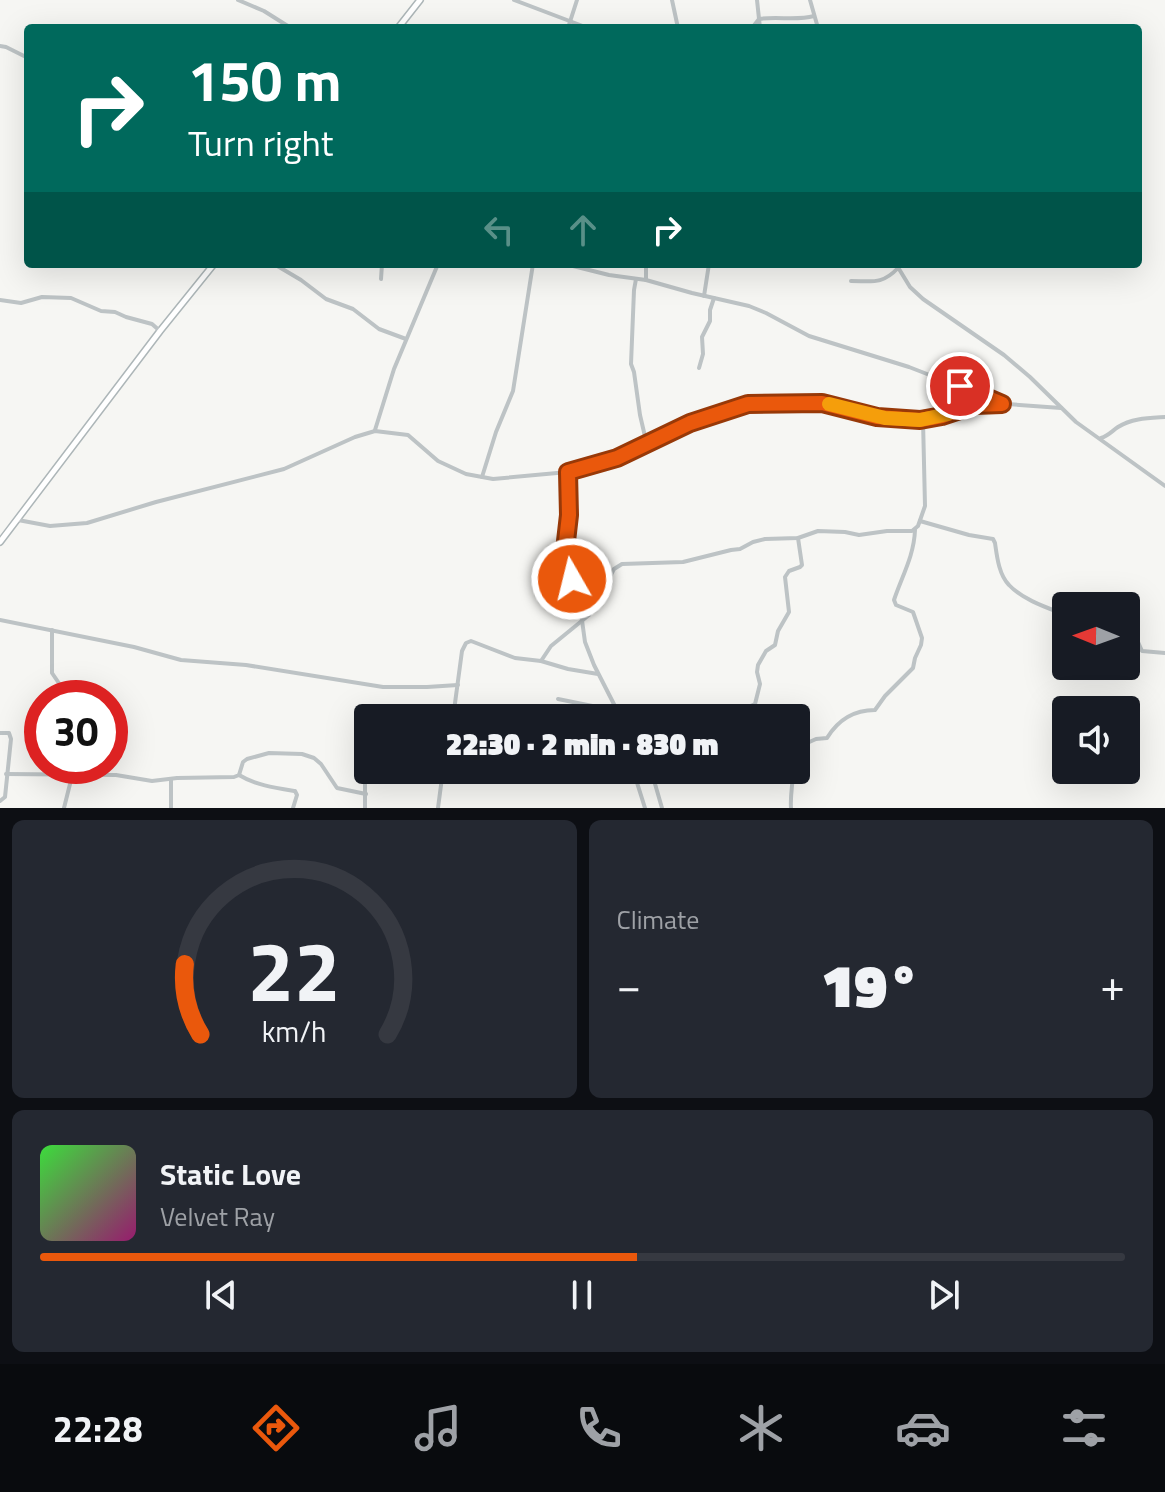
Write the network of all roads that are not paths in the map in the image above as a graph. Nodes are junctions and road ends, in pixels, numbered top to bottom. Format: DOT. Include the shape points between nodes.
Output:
graph roads {
  1 [pos="238,0"];
  2 [pos="420,0"];
  3 [pos="514,0"];
  4 [pos="577,0"];
  5 [pos="672,0"];
  6 [pos="757,0"];
  7 [pos="810,0"];
  8 [pos="814,16"];
  9 [pos="759,19"];
  10 [pos="570,21"];
  11 [pos="285,24"];
  12 [pos="401,24"];
  13 [pos="569,24"];
  14 [pos="578,24"];
  15 [pos="677,24"];
  16 [pos="755,24"];
  17 [pos="760,24"];
  18 [pos="817,24"];
  19 [pos="0,46"];
  20 [pos="24,56"];
  21 [pos="211,268"];
  22 [pos="281,268"];
  23 [pos="382,268"];
  24 [pos="436,268"];
  25 [pos="532,268"];
  26 [pos="584,268"];
  27 [pos="646,268"];
  28 [pos="708,268"];
  29 [pos="896,268"];
  30 [pos="898,268"];
  31 [pos="381,279"];
  32 [pos="636,279"];
  33 [pos="646,280"];
  34 [pos="851,281"];
  35 [pos="704,296"];
  36 [pos="714,298"];
  37 [pos="0,300"];
  38 [pos="160,331"];
  39 [pos="406,339"];
  40 [pos="699,368"];
  41 [pos="1002,404"];
  42 [pos="1061,408"];
  43 [pos="1165,417"];
  44 [pos="923,419"];
  45 [pos="375,431"];
  46 [pos="1101,438"];
  47 [pos="647,445"];
  48 [pos="568,472"];
  49 [pos="482,477"];
  50 [pos="1165,486"];
  51 [pos="18,520"];
  52 [pos="920,521"];
  53 [pos="915,529"];
  54 [pos="798,538"];
  55 [pos="0,542"];
  56 [pos="1052,609"];
  57 [pos="0,620"];
  58 [pos="582,622"];
  59 [pos="52,630"];
  60 [pos="1140,646"];
  61 [pos="1165,653"];
  62 [pos="541,661"];
  63 [pos="599,674"];
  64 [pos="57,680"];
  65 [pos="458,685"];
  66 [pos="558,699"];
  67 [pos="455,704"];
  68 [pos="587,704"];
  69 [pos="614,704"];
  70 [pos="755,704"];
  71 [pos="0,733"];
  72 [pos="810,742"];
  73 [pos="6,774"];
  74 [pos="24,774"];
  75 [pos="239,775"];
  76 [pos="128,776"];
  77 [pos="171,779"];
  78 [pos="71,784"];
  79 [pos="366,784"];
  80 [pos="441,784"];
  81 [pos="637,784"];
  82 [pos="655,784"];
  83 [pos="793,784"];
  84 [pos="366,794"];
  85 [pos="0,801"];
  86 [pos="64,808"];
  87 [pos="171,808"];
  88 [pos="293,808"];
  89 [pos="365,808"];
  90 [pos="438,808"];
  91 [pos="645,808"];
  92 [pos="662,808"];
  93 [pos="791,808"];
  1 -- 11 [label="street"];
  2 -- 12 [label="main road"];
  3 -- 10 [label="street"];
  4 -- 10 [label="street"];
  5 -- 15 [label="street"];
  6 -- 9 [label="street"];
  7 -- 8 [label="street"];
  8 -- 9 [label="street"];
  8 -- 18 [label="street"];
  9 -- 16 [label="street"];
  9 -- 17 [label="street"];
  10 -- 13 [label="street"];
  10 -- 14 [label="street"];
  19 -- 20 [label="street"];
  21 -- 38 [label="main road"];
  22 -- 39 [label="street" via="326,299"];
  23 -- 31 [label="street"];
  24 -- 39 [label="street"];
  25 -- 49 [label="street" via="513,391"];
  26 -- 32 [label="street"];
  27 -- 33 [label="street"];
  28 -- 35 [label="street"];
  29 -- 34 [label="street" via="880,281"];
  30 -- 42 [label="street" via="923,299 1004,355"];
  32 -- 33 [label="street"];
  32 -- 47 [label="street" via="631,364"];
  33 -- 35 [label="street"];
  35 -- 36 [label="street"];
  36 -- 40 [label="street"];
  36 -- 41 [label="street" via="749,306 809,336"];
  37 -- 38 [label="street" via="71,298"];
  38 -- 51 [label="main road"];
  39 -- 45 [label="street"];
  41 -- 42 [label="street"];
  41 -- 44 [label="street" via="975,405"];
  42 -- 46 [label="street"];
  43 -- 46 [label="street" via="1136,420"];
  44 -- 47 [label="street" via="877,417 822,403 748,404 690,423"];
  44 -- 52 [label="street" via="925,506"];
  45 -- 49 [label="street" via="408,435 438,461"];
  45 -- 51 [label="street" via="284,469 87,523 50,526"];
  46 -- 50 [label="street"];
  47 -- 48 [label="street"];
  48 -- 49 [label="street"];
  48 -- 58 [label="street" via="565,550"];
  51 -- 55 [label="main road"];
  52 -- 53 [label="street"];
  52 -- 56 [label="street" via="993,539 1010,586"];
  53 -- 54 [label="street" via="859,535 818,531"];
  53 -- 72 [label="street" via="894,600 913,612 921,634 913,668 875,710 849,715 827,738"];
  54 -- 58 [label="street" via="765,539 683,562 617,565"];
  54 -- 70 [label="street" via="802,565 785,577 789,612 775,645 758,665"];
  57 -- 59 [label="street"];
  58 -- 62 [label="street"];
  58 -- 63 [label="street"];
  59 -- 64 [label="street" via="52,673"];
  59 -- 65 [label="street" via="181,660 383,687"];
  60 -- 61 [label="street"];
  62 -- 63 [label="street"];
  62 -- 65 [label="street" via="515,658 471,641 464,646"];
  63 -- 69 [label="street"];
  65 -- 67 [label="street"];
  66 -- 68 [label="street"];
  71 -- 73 [label="street" via="9,733 11,739"];
  73 -- 74 [label="street"];
  73 -- 85 [label="street" via="5,797"];
  75 -- 77 [label="street"];
  75 -- 84 [label="street" via="247,759 302,754 321,764 337,788"];
  75 -- 88 [label="street" via="295,791"];
  76 -- 77 [label="street"];
  77 -- 87 [label="street"];
  78 -- 86 [label="street"];
  79 -- 84 [label="street"];
  80 -- 90 [label="street"];
  81 -- 91 [label="street"];
  82 -- 92 [label="street"];
  83 -- 93 [label="street"];
  84 -- 89 [label="street"];
}
